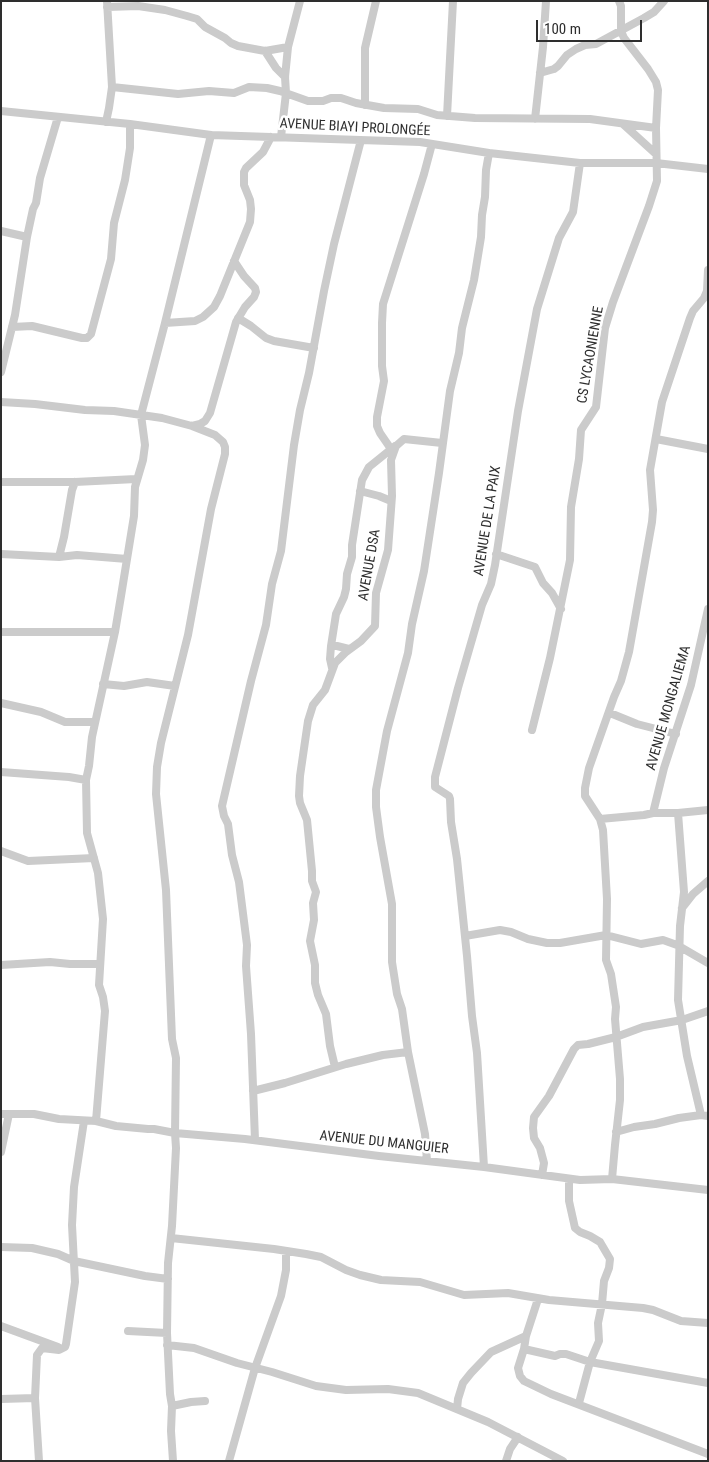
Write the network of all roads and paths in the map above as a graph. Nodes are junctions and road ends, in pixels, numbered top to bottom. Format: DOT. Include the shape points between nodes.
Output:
graph roads {
  1 [pos="300,1"];
  2 [pos="376,1"];
  3 [pos="453,1"];
  4 [pos="546,1"];
  5 [pos="619,1"];
  6 [pos="664,1"];
  7 [pos="107,4"];
  8 [pos="621,31"];
  9 [pos="288,46"];
  10 [pos="265,51"];
  11 [pos="540,73"];
  12 [pos="285,77"];
  13 [pos="112,87"];
  14 [pos="286,93"];
  15 [pos="366,105"];
  16 [pos="1,111"];
  17 [pos="447,116"];
  18 [pos="58,117"];
  19 [pos="535,119"];
  20 [pos="106,122"];
  21 [pos="130,124"];
  22 [pos="623,124"];
  23 [pos="656,128"];
  24 [pos="210,134"];
  25 [pos="271,137"];
  26 [pos="281,137"];
  27 [pos="362,140"];
  28 [pos="432,144"];
  29 [pos="489,153"];
  30 [pos="656,154"];
  31 [pos="580,163"];
  32 [pos="656,163"];
  33 [pos="708,169"];
  34 [pos="1,231"];
  35 [pos="27,237"];
  36 [pos="234,261"];
  37 [pos="708,270"];
  38 [pos="238,318"];
  39 [pos="165,323"];
  40 [pos="12,327"];
  41 [pos="314,348"];
  42 [pos="1,372"];
  43 [pos="1,402"];
  44 [pos="141,415"];
  45 [pos="192,426"];
  46 [pos="656,438"];
  47 [pos="442,443"];
  48 [pos="394,447"];
  49 [pos="708,449"];
  50 [pos="136,479"];
  51 [pos="1,482"];
  52 [pos="75,482"];
  53 [pos="360,491"];
  54 [pos="391,501"];
  55 [pos="1,554"];
  56 [pos="496,554"];
  57 [pos="59,556"];
  58 [pos="127,559"];
  59 [pos="561,609"];
  60 [pos="708,610"];
  61 [pos="1,632"];
  62 [pos="115,632"];
  63 [pos="331,646"];
  64 [pos="349,649"];
  65 [pos="332,668"];
  66 [pos="103,684"];
  67 [pos="175,686"];
  68 [pos="1,703"];
  69 [pos="610,713"];
  70 [pos="95,722"];
  71 [pos="532,730"];
  72 [pos="676,734"];
  73 [pos="1,772"];
  74 [pos="86,780"];
  75 [pos="708,810"];
  76 [pos="653,813"];
  77 [pos="678,813"];
  78 [pos="600,819"];
  79 [pos="1,851"];
  80 [pos="94,858"];
  81 [pos="708,881"];
  82 [pos="682,908"];
  83 [pos="606,935"];
  84 [pos="465,936"];
  85 [pos="680,947"];
  86 [pos="708,963"];
  87 [pos="100,964"];
  88 [pos="1,965"];
  89 [pos="708,1011"];
  90 [pos="682,1020"];
  91 [pos="616,1037"];
  92 [pos="408,1052"];
  93 [pos="335,1067"];
  94 [pos="253,1091"];
  95 [pos="5,1114"];
  96 [pos="704,1116"];
  97 [pos="84,1121"];
  98 [pos="96,1121"];
  99 [pos="616,1132"];
  100 [pos="175,1133"];
  101 [pos="255,1140"];
  102 [pos="1,1152"];
  103 [pos="427,1161"];
  104 [pos="484,1167"];
  105 [pos="542,1175"];
  106 [pos="569,1179"];
  107 [pos="612,1179"];
  108 [pos="708,1190"];
  109 [pos="171,1238"];
  110 [pos="1,1247"];
  111 [pos="286,1251"];
  112 [pos="74,1261"];
  113 [pos="168,1279"];
  114 [pos="538,1299"];
  115 [pos="602,1304"];
  116 [pos="708,1323"];
  117 [pos="1,1326"];
  118 [pos="128,1331"];
  119 [pos="166,1333"];
  120 [pos="526,1336"];
  121 [pos="167,1345"];
  122 [pos="524,1348"];
  123 [pos="62,1349"];
  124 [pos="590,1362"];
  125 [pos="255,1368"];
  126 [pos="708,1383"];
  127 [pos="35,1398"];
  128 [pos="1,1400"];
  129 [pos="205,1401"];
  130 [pos="579,1403"];
  131 [pos="172,1406"];
  132 [pos="457,1409"];
  133 [pos="518,1438"];
  134 [pos="708,1454"];
  135 [pos="39,1461"];
  136 [pos="173,1461"];
  137 [pos="229,1461"];
  138 [pos="506,1461"];
  139 [pos="563,1461"];
  1 -- 9 [label="street"];
  2 -- 15 [label="street" via="365,48"];
  3 -- 17 [label="street"];
  4 -- 11 [label="street"];
  5 -- 8 [label="street"];
  6 -- 8 [label="street" via="654,12"];
  7 -- 10 [label="street" via="165,10 197,19 231,43"];
  7 -- 13 [label="street"];
  8 -- 11 [label="street" via="596,44 576,49 554,69"];
  8 -- 23 [label="street, CS LYCAONIENNE" via="656,82"];
  9 -- 10 [label="street"];
  9 -- 12 [label="street"];
  10 -- 12 [label="street"];
  11 -- 19 [label="street"];
  12 -- 14 [label="street"];
  13 -- 14 [label="street" via="178,94 234,93 249,87"];
  13 -- 20 [label="street"];
  14 -- 15 [label="street" via="308,101 341,98"];
  14 -- 26 [label="street"];
  15 -- 17 [label="street" via="418,109"];
  16 -- 18 [label="street, AVENUE BIAYI PROLONGÉE"];
  17 -- 19 [label="street"];
  18 -- 20 [label="street, AVENUE BIAYI PROLONGÉE"];
  18 -- 35 [label="street"];
  19 -- 22 [label="street" via="590,119"];
  20 -- 21 [label="street, AVENUE BIAYI PROLONGÉE"];
  21 -- 24 [label="street, AVENUE BIAYI PROLONGÉE"];
  21 -- 40 [label="street" via="125,180 91,334 82,338 32,326"];
  22 -- 23 [label="street"];
  22 -- 30 [label="street"];
  23 -- 30 [label="street, CS LYCAONIENNE"];
  24 -- 25 [label="street, AVENUE BIAYI PROLONGÉE"];
  24 -- 39 [label="street"];
  25 -- 26 [label="street, AVENUE BIAYI PROLONGÉE"];
  25 -- 36 [label="street" via="263,152 244,172 251,209 250,222"];
  26 -- 27 [label="street, AVENUE BIAYI PROLONGÉE"];
  27 -- 28 [label="street, AVENUE BIAYI PROLONGÉE"];
  27 -- 41 [label="street" via="334,244"];
  28 -- 29 [label="street, AVENUE BIAYI PROLONGÉE"];
  28 -- 48 [label="street" via="383,304 384,380 377,426 380,434"];
  29 -- 31 [label="street, AVENUE BIAYI PROLONGÉE"];
  29 -- 47 [label="street" via="481,237"];
  30 -- 32 [label="street, CS LYCAONIENNE"];
  31 -- 32 [label="street, AVENUE BIAYI PROLONGÉE"];
  31 -- 56 [label="street, AVENUE DE LA PAIX" via="574,212 559,238 537,309"];
  32 -- 33 [label="street, AVENUE BIAYI PROLONGÉE"];
  32 -- 59 [label="street, CS LYCAONIENNE" via="652,197 606,328 596,407 581,430 571,507 570,560"];
  34 -- 35 [label="street"];
  35 -- 40 [label="street"];
  36 -- 38 [label="street" via="256,292"];
  36 -- 39 [label="street" via="217,302 203,317 195,321"];
  37 -- 46 [label="street" via="707,291 693,311 682,340 662,402"];
  38 -- 41 [label="street" via="266,338"];
  38 -- 45 [label="street" via="210,413 200,424"];
  39 -- 44 [label="street"];
  40 -- 42 [label="street"];
  41 -- 94 [label="street" via="294,445 281,552 222,806 246,929"];
  43 -- 44 [label="street"];
  44 -- 45 [label="street"];
  44 -- 50 [label="street" via="143,460"];
  45 -- 67 [label="street" via="220,438 224,442 225,454"];
  46 -- 49 [label="street"];
  46 -- 69 [label="street" via="650,470 652,522 625,669"];
  47 -- 48 [label="street" via="404,439"];
  47 -- 92 [label="street" via="424,571 408,653 386,731 376,790 380,837 392,904 392,962"];
  48 -- 53 [label="street" via="369,467"];
  48 -- 54 [label="street, AVENUE DSA"];
  50 -- 52 [label="street"];
  50 -- 58 [label="street"];
  51 -- 52 [label="street"];
  52 -- 57 [label="street"];
  53 -- 54 [label="street"];
  53 -- 63 [label="street" via="352,557"];
  54 -- 64 [label="street, AVENUE DSA" via="388,550 376,592 375,626 361,642"];
  55 -- 57 [label="street"];
  56 -- 59 [label="street" via="535,567"];
  56 -- 84 [label="street, AVENUE DE LA PAIX" via="491,584 482,605 435,777 435,787 450,800"];
  57 -- 58 [label="street"];
  58 -- 62 [label="street"];
  59 -- 71 [label="street, CS LYCAONIENNE"];
  60 -- 72 [label="street, AVENUE MONGALIEMA"];
  61 -- 62 [label="street"];
  62 -- 66 [label="street"];
  63 -- 64 [label="street"];
  63 -- 65 [label="street"];
  64 -- 65 [label="street, AVENUE DSA"];
  65 -- 93 [label="street, AVENUE DSA" via="325,690 310,711 299,789 300,803 307,820 312,881 316,892 310,941 314,975 326,1014"];
  66 -- 67 [label="street" via="124,686 147,682"];
  66 -- 70 [label="street"];
  67 -- 100 [label="street" via="161,743 156,794 166,890 172,1040 176,1058"];
  68 -- 70 [label="street" via="41,712 65,722"];
  69 -- 72 [label="street"];
  69 -- 78 [label="street" via="589,768 585,788 585,796"];
  70 -- 74 [label="street"];
  72 -- 76 [label="street, AVENUE MONGALIEMA"];
  73 -- 74 [label="street"];
  74 -- 80 [label="street" via="86,824"];
  75 -- 77 [label="street"];
  76 -- 77 [label="street"];
  76 -- 78 [label="street"];
  77 -- 82 [label="street" via="684,892"];
  78 -- 83 [label="street" via="606,870"];
  79 -- 80 [label="street" via="28,862"];
  80 -- 87 [label="street" via="103,920"];
  81 -- 82 [label="street"];
  82 -- 85 [label="street"];
  83 -- 84 [label="street" via="560,943 528,939 500,930"];
  83 -- 85 [label="street" via="641,944 663,940"];
  83 -- 91 [label="street" via="606,960 616,1007"];
  84 -- 104 [label="street, AVENUE DE LA PAIX"];
  85 -- 86 [label="street"];
  85 -- 90 [label="street" via="678,1000"];
  87 -- 88 [label="street" via="50,962"];
  87 -- 98 [label="street" via="99,985 104,1011"];
  89 -- 90 [label="street"];
  90 -- 91 [label="street" via="643,1027"];
  90 -- 96 [label="street" via="687,1056"];
  91 -- 99 [label="street" via="620,1100"];
  91 -- 105 [label="street" via="578,1045 550,1096 534,1117 534,1138 544,1163"];
  92 -- 93 [label="street"];
  92 -- 103 [label="street"];
  93 -- 94 [label="street"];
  94 -- 101 [label="street"];
  95 -- 97 [label="street, AVENUE DU MANGUIER" via="34,1114"];
  95 -- 102 [label="street"];
  96 -- 99 [label="street" via="678,1118"];
  97 -- 98 [label="street, AVENUE DU MANGUIER"];
  97 -- 112 [label="street" via="74,1187"];
  98 -- 100 [label="street, AVENUE DU MANGUIER"];
  99 -- 107 [label="street"];
  100 -- 101 [label="street, AVENUE DU MANGUIER"];
  100 -- 109 [label="street"];
  101 -- 103 [label="street, AVENUE DU MANGUIER"];
  103 -- 104 [label="street, AVENUE DU MANGUIER"];
  104 -- 105 [label="street, AVENUE DU MANGUIER"];
  105 -- 106 [label="street, AVENUE DU MANGUIER"];
  106 -- 107 [label="street, AVENUE DU MANGUIER"];
  106 -- 115 [label="street" via="568,1201 575,1228 600,1242 610,1259"];
  107 -- 108 [label="street, AVENUE DU MANGUIER"];
  109 -- 111 [label="street"];
  109 -- 113 [label="street"];
  110 -- 112 [label="street" via="32,1248"];
  111 -- 114 [label="street" via="321,1257 346,1270 381,1280 420,1282 464,1295 508,1293"];
  111 -- 125 [label="street" via="281,1296"];
  112 -- 113 [label="street"];
  112 -- 123 [label="street" via="72,1305 66,1344"];
  113 -- 119 [label="street"];
  114 -- 115 [label="street"];
  114 -- 120 [label="street"];
  115 -- 116 [label="street" via="653,1310 681,1321"];
  115 -- 124 [label="street" via="599,1341"];
  117 -- 123 [label="street"];
  118 -- 119 [label="street"];
  119 -- 121 [label="street"];
  120 -- 122 [label="street"];
  120 -- 132 [label="street" via="491,1352 471,1373 463,1383"];
  121 -- 125 [label="street" via="194,1348"];
  121 -- 131 [label="street"];
  122 -- 124 [label="street" via="555,1356 566,1354"];
  122 -- 130 [label="street" via="518,1368 524,1381"];
  123 -- 127 [label="street" via="42,1348 37,1354"];
  124 -- 126 [label="street"];
  124 -- 130 [label="street"];
  125 -- 132 [label="street" via="323,1387 418,1393"];
  125 -- 137 [label="street"];
  127 -- 128 [label="street"];
  127 -- 135 [label="street"];
  129 -- 131 [label="street"];
  130 -- 134 [label="street"];
  131 -- 136 [label="street"];
  132 -- 133 [label="street"];
  133 -- 138 [label="street"];
  133 -- 139 [label="street"];
}
